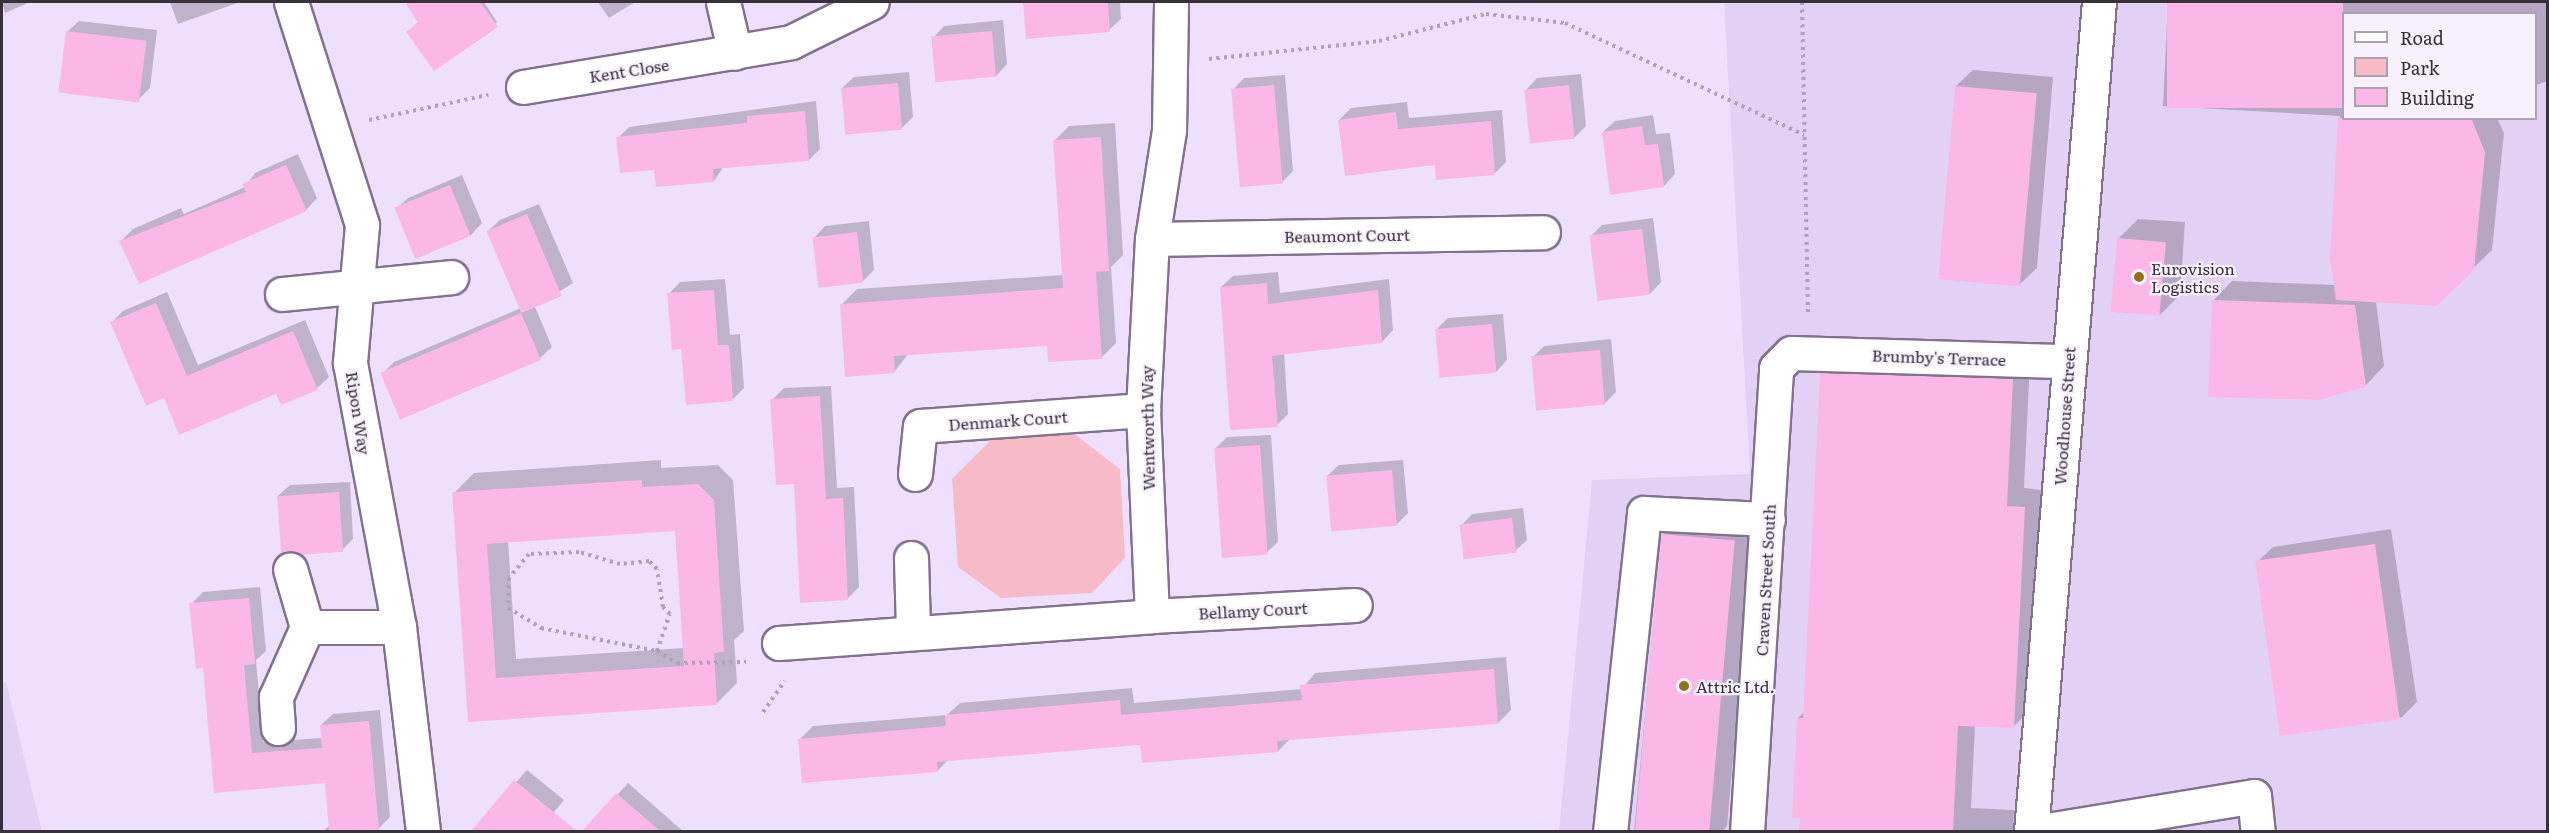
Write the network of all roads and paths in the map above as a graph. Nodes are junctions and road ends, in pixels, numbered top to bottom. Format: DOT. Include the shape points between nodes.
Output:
graph roads {
  1 [pos="291,2"];
  2 [pos="723,2"];
  3 [pos="872,2"];
  4 [pos="1171,2"];
  5 [pos="1802,2"];
  6 [pos="2099,2"];
  7 [pos="735,53"];
  8 [pos="1170,63"];
  9 [pos="524,87"];
  10 [pos="335,128"];
  11 [pos="1804,135"];
  12 [pos="1542,232"];
  13 [pos="1152,238"];
  14 [pos="451,277"];
  15 [pos="360,287"];
  16 [pos="282,294"];
  17 [pos="1809,353"];
  18 [pos="2068,361"];
  19 [pos="1143,410"];
  20 [pos="915,474"];
  21 [pos="1768,519"];
  22 [pos="911,558"];
  23 [pos="290,569"];
  24 [pos="1355,605"];
  25 [pos="1152,616"];
  26 [pos="307,627"];
  27 [pos="399,627"];
  28 [pos="913,630"];
  29 [pos="778,643"];
  30 [pos="657,651"];
  31 [pos="723,666"];
  32 [pos="278,728"];
  33 [pos="423,831"];
  34 [pos="1610,831"];
  35 [pos="1747,831"];
  36 [pos="2031,831"];
  37 [pos="2036,831"];
  38 [pos="2258,831"];
  1 -- 10 [label="street, Ripon Way"];
  2 -- 7 [label="street"];
  3 -- 7 [label="street, Kent Close" via="791,42"];
  4 -- 8 [label="street, Wentworth Way"];
  5 -- 11 [label="path"];
  6 -- 18 [label="street, Woodhouse Street"];
  7 -- 9 [label="street, Kent Close"];
  8 -- 11 [label="path" via="1379,40 1486,14 1565,22"];
  8 -- 13 [label="street, Wentworth Way" via="1169,131"];
  9 -- 10 [label="path"];
  10 -- 15 [label="street, Ripon Way" via="362,225"];
  11 -- 17 [label="path"];
  12 -- 13 [label="street, Beaumont Court"];
  13 -- 19 [label="street, Wentworth Way"];
  14 -- 15 [label="street"];
  15 -- 16 [label="street"];
  15 -- 27 [label="street, Ripon Way" via="350,363"];
  17 -- 18 [label="street, Brumby's Terrace"];
  17 -- 21 [label="street, Craven Street South" via="1791,353 1776,368"];
  18 -- 36 [label="street, Woodhouse Street"];
  19 -- 20 [label="street, Denmark Court" via="920,426"];
  19 -- 25 [label="street, Wentworth Way"];
  21 -- 34 [label="street" via="1644,513"];
  21 -- 35 [label="street, Craven Street South"];
  22 -- 28 [label="street"];
  23 -- 26 [label="street"];
  24 -- 25 [label="street, Bellamy Court"];
  25 -- 28 [label="street"];
  26 -- 27 [label="street"];
  26 -- 32 [label="street" via="276,697"];
  27 -- 33 [label="street, Ripon Way"];
  28 -- 29 [label="street"];
  30 -- 30 [label="path" via="541,628 508,608 508,578 529,554 579,552 620,564 649,561 657,569 663,607 670,614"];
  30 -- 31 [label="path" via="677,663"];
  37 -- 38 [label="street" via="2254,796"];
}
